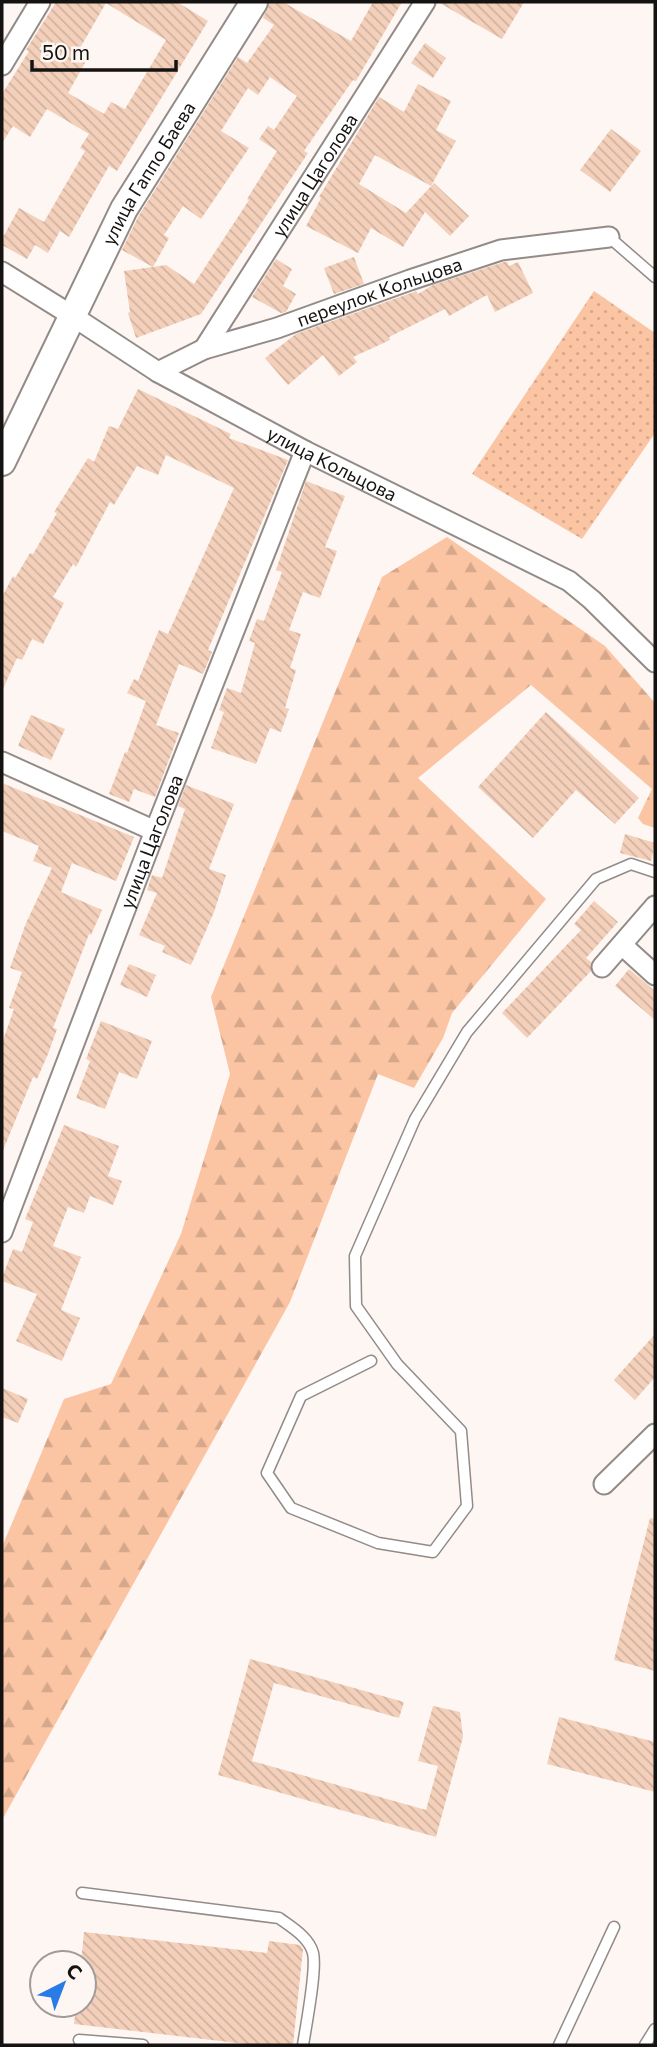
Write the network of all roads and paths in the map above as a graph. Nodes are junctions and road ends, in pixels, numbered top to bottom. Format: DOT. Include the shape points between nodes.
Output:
graph roads {
  1 [pos="40,2"];
  2 [pos="254,2"];
  3 [pos="425,2"];
  4 [pos="2,65"];
  5 [pos="609,237"];
  6 [pos="2,272"];
  7 [pos="655,277"];
  8 [pos="71,315"];
  9 [pos="204,349"];
  10 [pos="158,372"];
  11 [pos="305,451"];
  12 [pos="2,462"];
  13 [pos="655,662"];
  14 [pos="2,762"];
  15 [pos="155,831"];
  16 [pos="655,872"];
  17 [pos="655,906"];
  18 [pos="622,945"];
  19 [pos="602,967"];
  20 [pos="655,975"];
  21 [pos="2,1232"];
  22 [pos="370,1361"];
  23 [pos="655,1434"];
  24 [pos="604,1484"];
  25 [pos="82,1893"];
  26 [pos="614,1927"];
  27 [pos="655,2029"];
  28 [pos="79,2040"];
  29 [pos="143,2045"];
  30 [pos="303,2045"];
  31 [pos="559,2045"];
  32 [pos="645,2045"];
  1 -- 4 [label="street"];
  2 -- 8 [label="main road, улица Гаппо Баева" via="124,209"];
  3 -- 9 [label="street, улица Цаголова"];
  5 -- 7 [label="lane"];
  5 -- 9 [label="street, переулок Кольцова" via="501,250"];
  6 -- 8 [label="street, улица Кольцова"];
  8 -- 10 [label="street, улица Кольцова"];
  8 -- 12 [label="main road, улица Гаппо Баева"];
  9 -- 10 [label="street, переулок Кольцова"];
  10 -- 11 [label="street, улица Кольцова"];
  11 -- 13 [label="street, улица Кольцова" via="569,581"];
  11 -- 15 [label="street, улица Цаголова"];
  14 -- 15 [label="street"];
  15 -- 21 [label="street, улица Цаголова"];
  16 -- 22 [label="lane" via="631,864 596,879 467,1032 415,1119 355,1255 356,1306 397,1364 461,1431 467,1506 433,1552 378,1543 291,1508 267,1473 301,1396"];
  17 -- 18 [label="street"];
  18 -- 19 [label="street"];
  18 -- 20 [label="street"];
  23 -- 24 [label="street"];
  25 -- 30 [label="lane" via="279,1918 300,1933 313,1953"];
  26 -- 31 [label="lane"];
  27 -- 32 [label="lane"];
  28 -- 29 [label="lane"];
}
